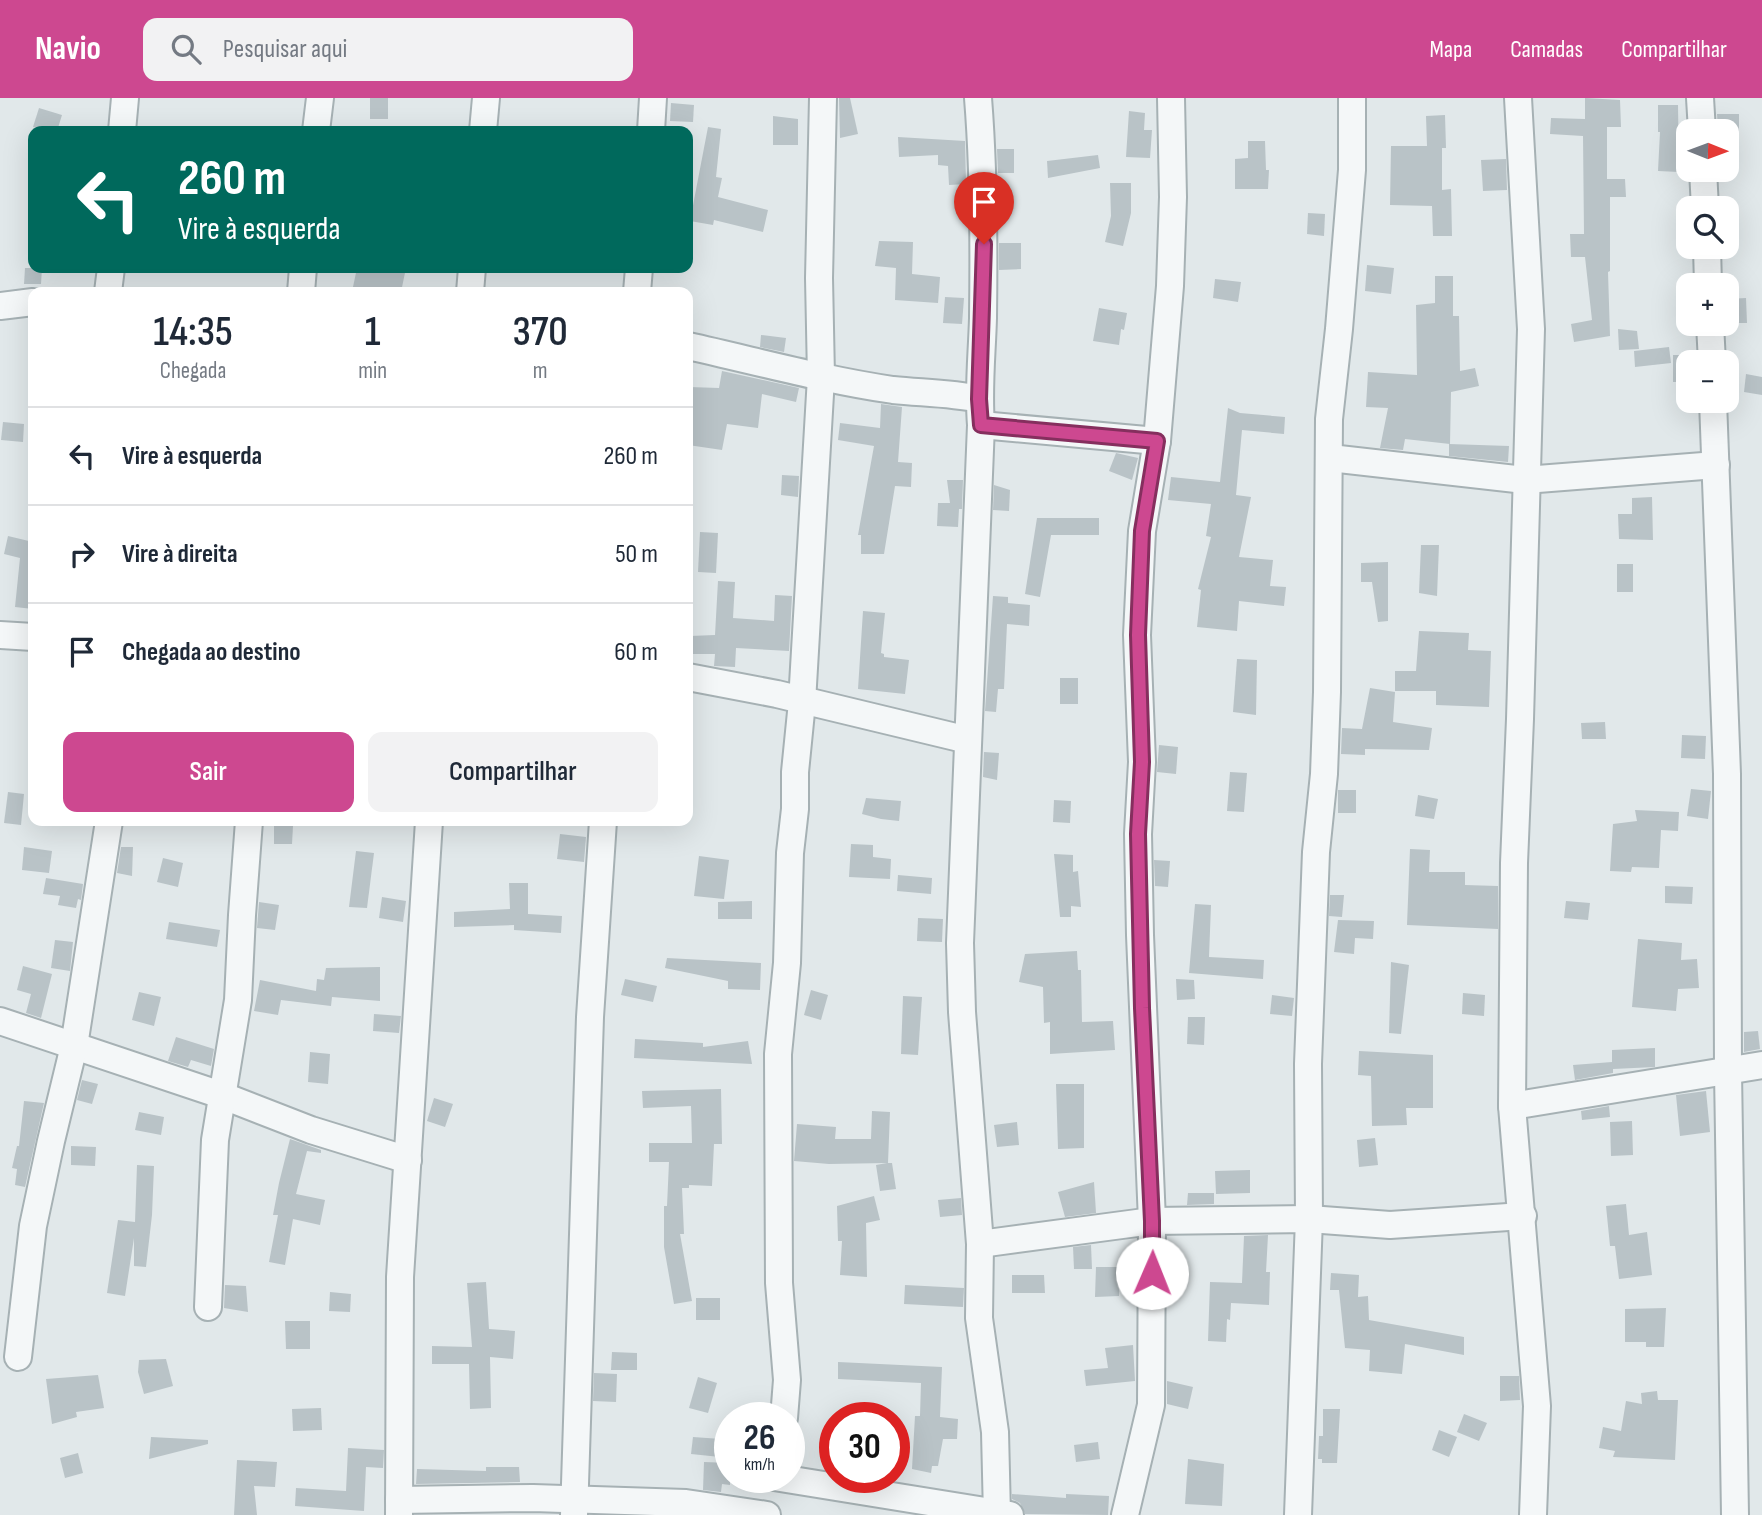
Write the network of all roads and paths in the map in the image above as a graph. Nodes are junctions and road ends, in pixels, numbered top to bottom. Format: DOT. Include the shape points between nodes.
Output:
graph roads {
  1 [pos="125,98"];
  2 [pos="320,98"];
  3 [pos="486,98"];
  4 [pos="653,98"];
  5 [pos="823,98"];
  6 [pos="978,98"];
  7 [pos="1171,98"];
  8 [pos="1352,98"];
  9 [pos="1518,98"];
  10 [pos="1700,98"];
  11 [pos="1701,119"];
  12 [pos="122,126"];
  13 [pos="317,126"];
  14 [pos="483,126"];
  15 [pos="651,126"];
  16 [pos="28,303"];
  17 [pos="0,306"];
  18 [pos="693,347"];
  19 [pos="821,377"];
  20 [pos="979,399"];
  21 [pos="1714,413"];
  22 [pos="981,425"];
  23 [pos="1157,441"];
  24 [pos="1330,458"];
  25 [pos="1716,465"];
  26 [pos="1525,480"];
  27 [pos="0,635"];
  28 [pos="28,637"];
  29 [pos="693,678"];
  30 [pos="802,702"];
  31 [pos="968,740"];
  32 [pos="108,826"];
  33 [pos="249,826"];
  34 [pos="429,826"];
  35 [pos="603,826"];
  36 [pos="0,1021"];
  37 [pos="74,1046"];
  38 [pos="1762,1065"];
  39 [pos="1728,1072"];
  40 [pos="221,1095"];
  41 [pos="1512,1106"];
  42 [pos="408,1160"];
  43 [pos="1523,1216"];
  44 [pos="1309,1220"];
  45 [pos="1152,1221"];
  46 [pos="980,1244"];
  47 [pos="208,1307"];
  48 [pos="18,1356"];
  49 [pos="785,1402"];
  50 [pos="805,1482"];
  51 [pos="770,1493"];
  52 [pos="574,1507"];
  53 [pos="399,1508"];
  54 [pos="1001,1514"];
  55 [pos="767,1515"];
  56 [pos="1125,1515"];
  57 [pos="1298,1515"];
  58 [pos="1533,1515"];
  59 [pos="1735,1515"];
  1 -- 12 [label="street"];
  2 -- 13 [label="street"];
  3 -- 14 [label="street"];
  4 -- 15 [label="street"];
  5 -- 19 [label="street"];
  6 -- 20 [label="street" via="984,244"];
  7 -- 23 [label="street" via="1170,286"];
  8 -- 24 [label="street" via="1352,170 1329,419"];
  9 -- 26 [label="street" via="1531,329"];
  10 -- 11 [label="street"];
  16 -- 17 [label="street"];
  18 -- 19 [label="street"];
  19 -- 20 [label="street"];
  19 -- 30 [label="street"];
  20 -- 22 [label="street"];
  21 -- 25 [label="street"];
  22 -- 23 [label="street"];
  22 -- 31 [label="street"];
  23 -- 45 [label="street" via="1142,531 1138,635 1142,762 1139,897"];
  24 -- 26 [label="street"];
  24 -- 44 [label="street" via="1327,692 1308,1065"];
  25 -- 26 [label="street"];
  25 -- 39 [label="street" via="1727,774"];
  26 -- 41 [label="street"];
  27 -- 28 [label="street"];
  29 -- 30 [label="street"];
  30 -- 31 [label="street"];
  30 -- 49 [label="street" via="778,1054 779,1283"];
  31 -- 46 [label="street" via="960,943"];
  32 -- 37 [label="street"];
  33 -- 40 [label="street" via="238,1000"];
  34 -- 42 [label="street"];
  35 -- 52 [label="street" via="590,1017"];
  36 -- 37 [label="street"];
  37 -- 40 [label="street"];
  37 -- 48 [label="street" via="33,1227"];
  38 -- 39 [label="street"];
  39 -- 41 [label="street"];
  39 -- 59 [label="street"];
  40 -- 42 [label="street" via="311,1130"];
  40 -- 47 [label="street"];
  41 -- 43 [label="street"];
  42 -- 53 [label="street" via="400,1277"];
  43 -- 44 [label="street" via="1390,1225"];
  43 -- 58 [label="street" via="1537,1406"];
  44 -- 45 [label="street"];
  44 -- 57 [label="street"];
  45 -- 46 [label="street"];
  45 -- 56 [label="street" via="1151,1405"];
  46 -- 54 [label="street" via="979,1318"];
  50 -- 54 [label="street"];
  51 -- 55 [label="street"];
  52 -- 53 [label="street"];
  52 -- 55 [label="street" via="685,1503"];
}
